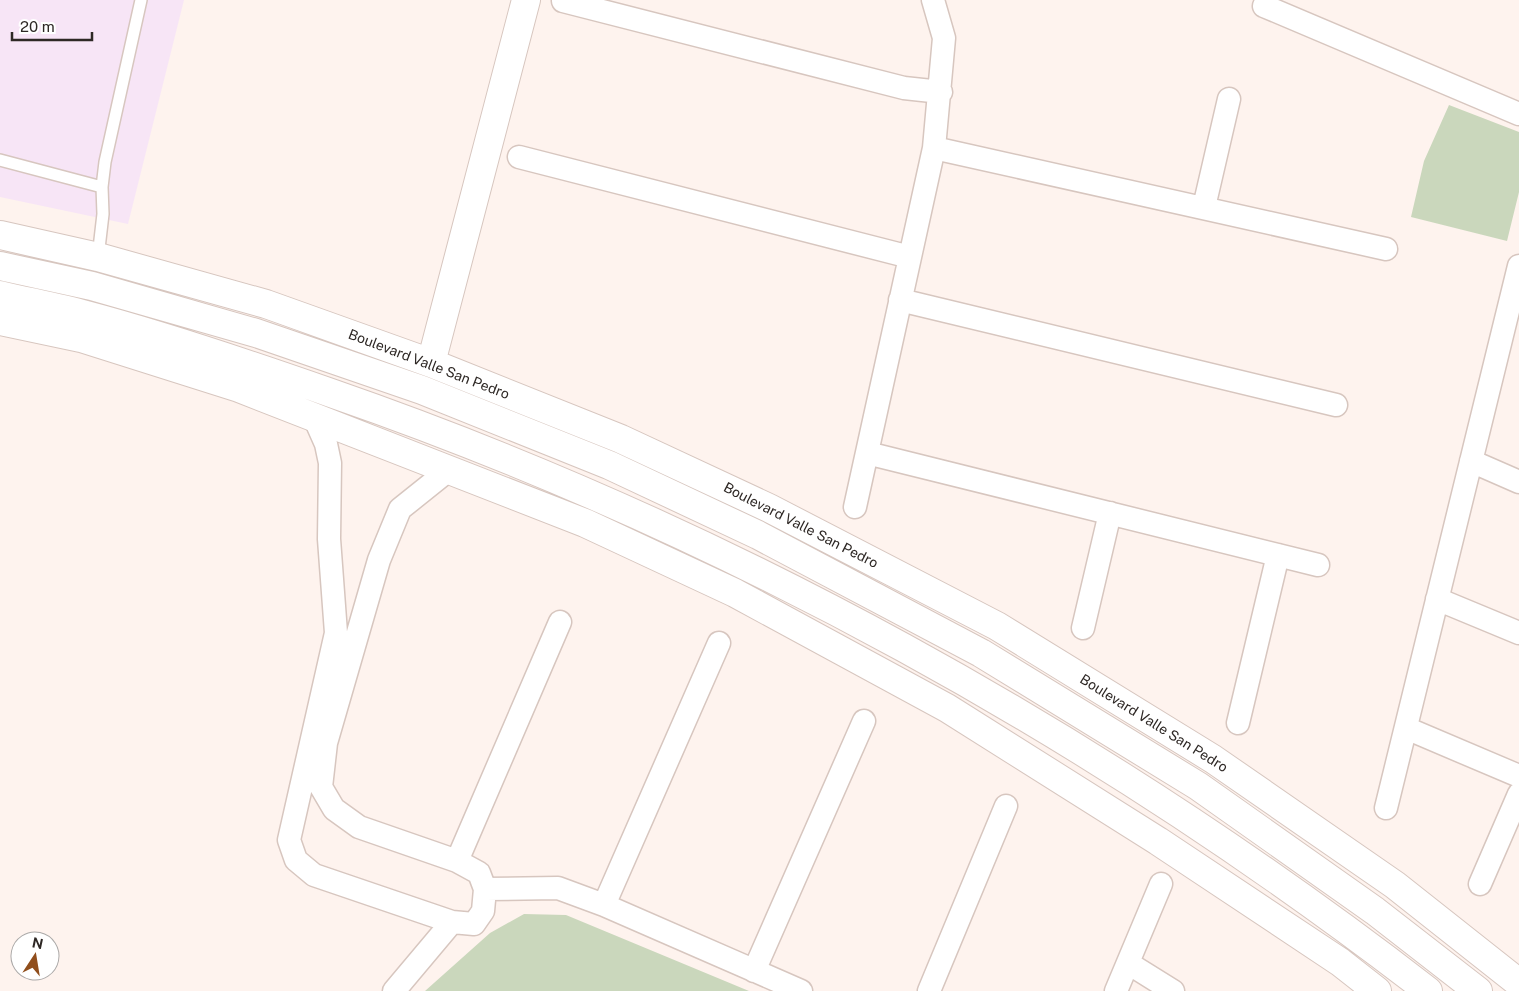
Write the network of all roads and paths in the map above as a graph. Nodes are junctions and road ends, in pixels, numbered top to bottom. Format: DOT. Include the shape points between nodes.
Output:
graph roads {
  1 [pos="140,0"];
  2 [pos="526,0"];
  3 [pos="933,0"];
  4 [pos="563,2"];
  5 [pos="1261,2"];
  6 [pos="941,92"];
  7 [pos="1229,99"];
  8 [pos="1519,114"];
  9 [pos="934,148"];
  10 [pos="519,158"];
  11 [pos="0,160"];
  12 [pos="102,187"];
  13 [pos="1204,207"];
  14 [pos="0,235"];
  15 [pos="1386,249"];
  16 [pos="98,257"];
  17 [pos="910,257"];
  18 [pos="0,266"];
  19 [pos="1519,266"];
  20 [pos="0,295"];
  21 [pos="1515,299"];
  22 [pos="900,300"];
  23 [pos="0,320"];
  24 [pos="431,363"];
  25 [pos="1336,405"];
  26 [pos="314,417"];
  27 [pos="867,453"];
  28 [pos="1471,461"];
  29 [pos="450,469"];
  30 [pos="1519,482"];
  31 [pos="855,507"];
  32 [pos="1110,513"];
  33 [pos="1278,555"];
  34 [pos="1318,565"];
  35 [pos="1437,599"];
  36 [pos="560,622"];
  37 [pos="1084,628"];
  38 [pos="1519,633"];
  39 [pos="719,644"];
  40 [pos="864,721"];
  41 [pos="1238,723"];
  42 [pos="1406,728"];
  43 [pos="1519,776"];
  44 [pos="1519,794"];
  45 [pos="1006,806"];
  46 [pos="1386,808"];
  47 [pos="457,861"];
  48 [pos="1161,884"];
  49 [pos="1480,884"];
  50 [pos="485,889"];
  51 [pos="604,906"];
  52 [pos="452,922"];
  53 [pos="1128,963"];
  54 [pos="754,971"];
  55 [pos="1519,984"];
  56 [pos="394,991"];
  57 [pos="801,991"];
  58 [pos="929,991"];
  59 [pos="1116,991"];
  60 [pos="1173,991"];
  61 [pos="1377,991"];
  62 [pos="1428,991"];
  63 [pos="1478,991"];
  1 -- 12 [label="lane" via="104,162"];
  2 -- 24 [label="main road"];
  3 -- 6 [label="street" via="944,38"];
  4 -- 6 [label="street" via="904,88"];
  5 -- 8 [label="street"];
  6 -- 9 [label="street"];
  7 -- 13 [label="street"];
  9 -- 13 [label="street"];
  9 -- 17 [label="street"];
  10 -- 17 [label="street"];
  11 -- 12 [label="lane"];
  12 -- 16 [label="lane" via="103,214"];
  13 -- 15 [label="street"];
  14 -- 16 [label="main road, Boulevard Valle San Pedro"];
  16 -- 24 [label="main road, Boulevard Valle San Pedro" via="266,304"];
  17 -- 22 [label="street"];
  18 -- 63 [label="main road, Boulevard Valle San Pedro" via="92,286 256,333 422,390 609,465 758,535 981,653 1198,786 1375,911"];
  19 -- 21 [label="street"];
  20 -- 62 [label="main road" via="114,323 247,364 412,421 596,495 746,565 962,680 1181,813 1358,937"];
  21 -- 28 [label="street"];
  22 -- 25 [label="street"];
  22 -- 27 [label="street"];
  23 -- 26 [label="main road" via="81,338 238,388"];
  24 -- 55 [label="main road, Boulevard Valle San Pedro" via="622,439 769,508 997,626 1221,764 1395,885"];
  26 -- 29 [label="main road"];
  26 -- 52 [label="street" via="330,463 329,539 336,634 289,840 296,860 314,875"];
  27 -- 31 [label="street"];
  27 -- 32 [label="street"];
  28 -- 30 [label="street"];
  28 -- 35 [label="street"];
  29 -- 47 [label="street" via="400,509 379,560 326,743 321,787 334,809 359,827"];
  29 -- 61 [label="main road" via="585,523 735,593 946,708 1158,841 1340,962"];
  32 -- 33 [label="street"];
  32 -- 37 [label="street"];
  33 -- 34 [label="street"];
  33 -- 41 [label="street"];
  35 -- 38 [label="street"];
  35 -- 42 [label="street"];
  36 -- 47 [label="street"];
  39 -- 51 [label="street"];
  40 -- 54 [label="street"];
  42 -- 43 [label="street"];
  42 -- 46 [label="street"];
  44 -- 49 [label="street"];
  45 -- 58 [label="street"];
  47 -- 50 [label="street" via="479,873"];
  48 -- 53 [label="street"];
  50 -- 51 [label="street" via="558,888"];
  50 -- 52 [label="street" via="483,911 474,924"];
  51 -- 54 [label="street"];
  52 -- 56 [label="street"];
  53 -- 59 [label="street"];
  53 -- 60 [label="street"];
  54 -- 57 [label="street"];
}
